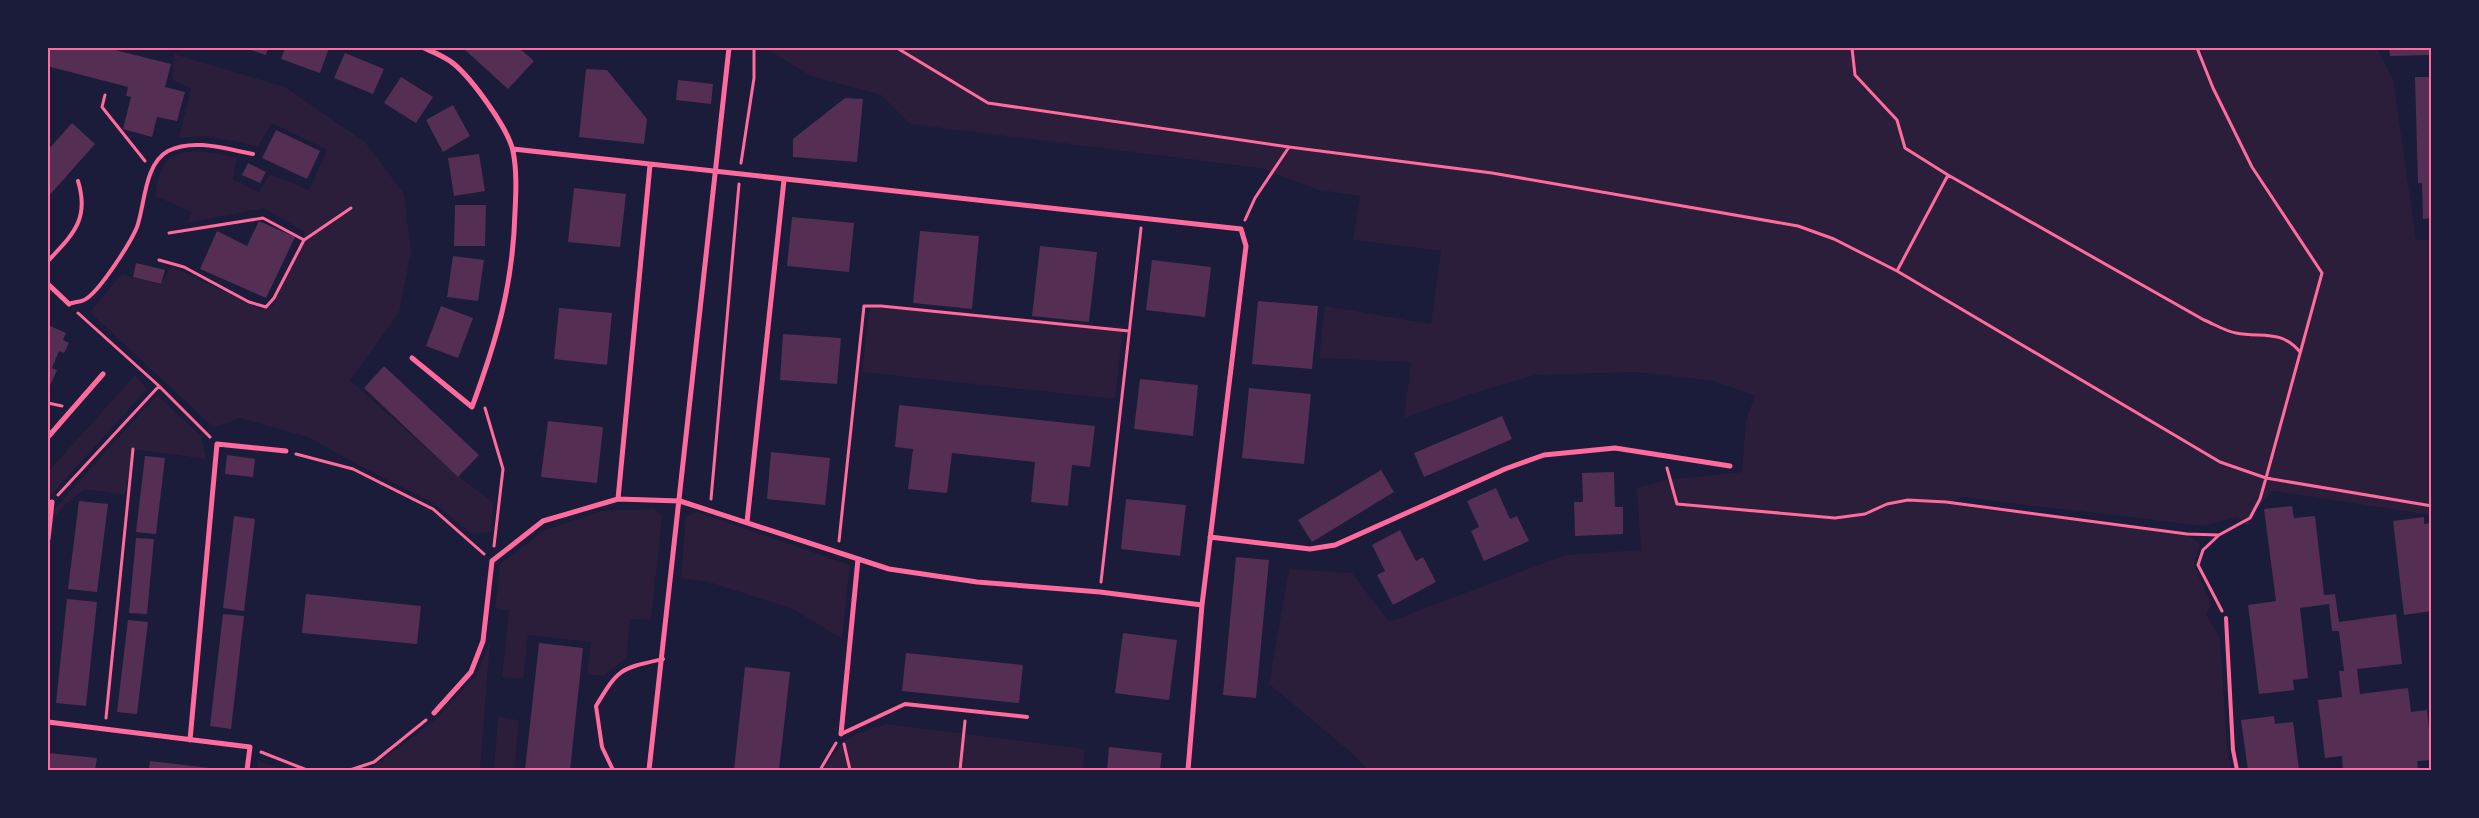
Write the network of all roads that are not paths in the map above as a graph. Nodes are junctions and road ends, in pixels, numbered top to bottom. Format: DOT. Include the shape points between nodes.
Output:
graph roads {
  1 [pos="424,48"];
  2 [pos="729,48"];
  3 [pos="512,149"];
  4 [pos="253,154"];
  5 [pos="650,165"];
  6 [pos="715,172"];
  7 [pos="784,180"];
  8 [pos="78,182"];
  9 [pos="48,262"];
  10 [pos="48,284"];
  11 [pos="69,304"];
  12 [pos="412,358"];
  13 [pos="103,374"];
  14 [pos="48,437"];
  15 [pos="286,451"];
  16 [pos="1730,466"];
  17 [pos="618,499"];
  18 [pos="680,501"];
  19 [pos="52,502"];
  20 [pos="748,522"];
  21 [pos="1210,537"];
  22 [pos="48,540"];
  23 [pos="858,559"];
  24 [pos="1202,605"];
  25 [pos="2226,618"];
  26 [pos="663,659"];
  27 [pos="434,713"];
  28 [pos="1027,717"];
  29 [pos="48,722"];
  30 [pos="841,734"];
  31 [pos="190,740"];
  32 [pos="247,770"];
  33 [pos="613,770"];
  34 [pos="649,770"];
  35 [pos="1188,770"];
  36 [pos="2237,770"];
  1 -- 3 [label="street" via="454,63 489,104"];
  2 -- 6 [label="street"];
  3 -- 5 [label="street"];
  3 -- 12 [label="street" via="516,184 514,254 502,316 472,408"];
  4 -- 11 [label="lane" via="205,145 180,146 166,152 153,168 136,227 112,270 85,300"];
  5 -- 6 [label="street"];
  5 -- 17 [label="street"];
  6 -- 7 [label="street"];
  6 -- 18 [label="street"];
  7 -- 20 [label="street"];
  7 -- 21 [label="street" via="1241,229 1246,246"];
  8 -- 9 [label="lane" via="84,198 82,218 74,233"];
  10 -- 11 [label="street"];
  13 -- 14 [label="street"];
  15 -- 31 [label="street" via="217,444"];
  16 -- 21 [label="street" via="1615,448 1544,455 1335,545 1310,549"];
  17 -- 18 [label="street"];
  17 -- 27 [label="street" via="543,521 492,561 483,641 471,672"];
  18 -- 20 [label="street"];
  18 -- 26 [label="street"];
  19 -- 22 [label="street"];
  20 -- 23 [label="street"];
  21 -- 24 [label="street"];
  23 -- 24 [label="street" via="889,569 978,582 1100,592"];
  23 -- 30 [label="street"];
  24 -- 35 [label="street"];
  25 -- 36 [label="lane" via="2233,750"];
  26 -- 33 [label="lane" via="626,667 612,680 596,706 602,747"];
  26 -- 34 [label="street"];
  28 -- 30 [label="lane" via="905,704"];
  29 -- 31 [label="street"];
  31 -- 32 [label="street" via="250,747"];
}
